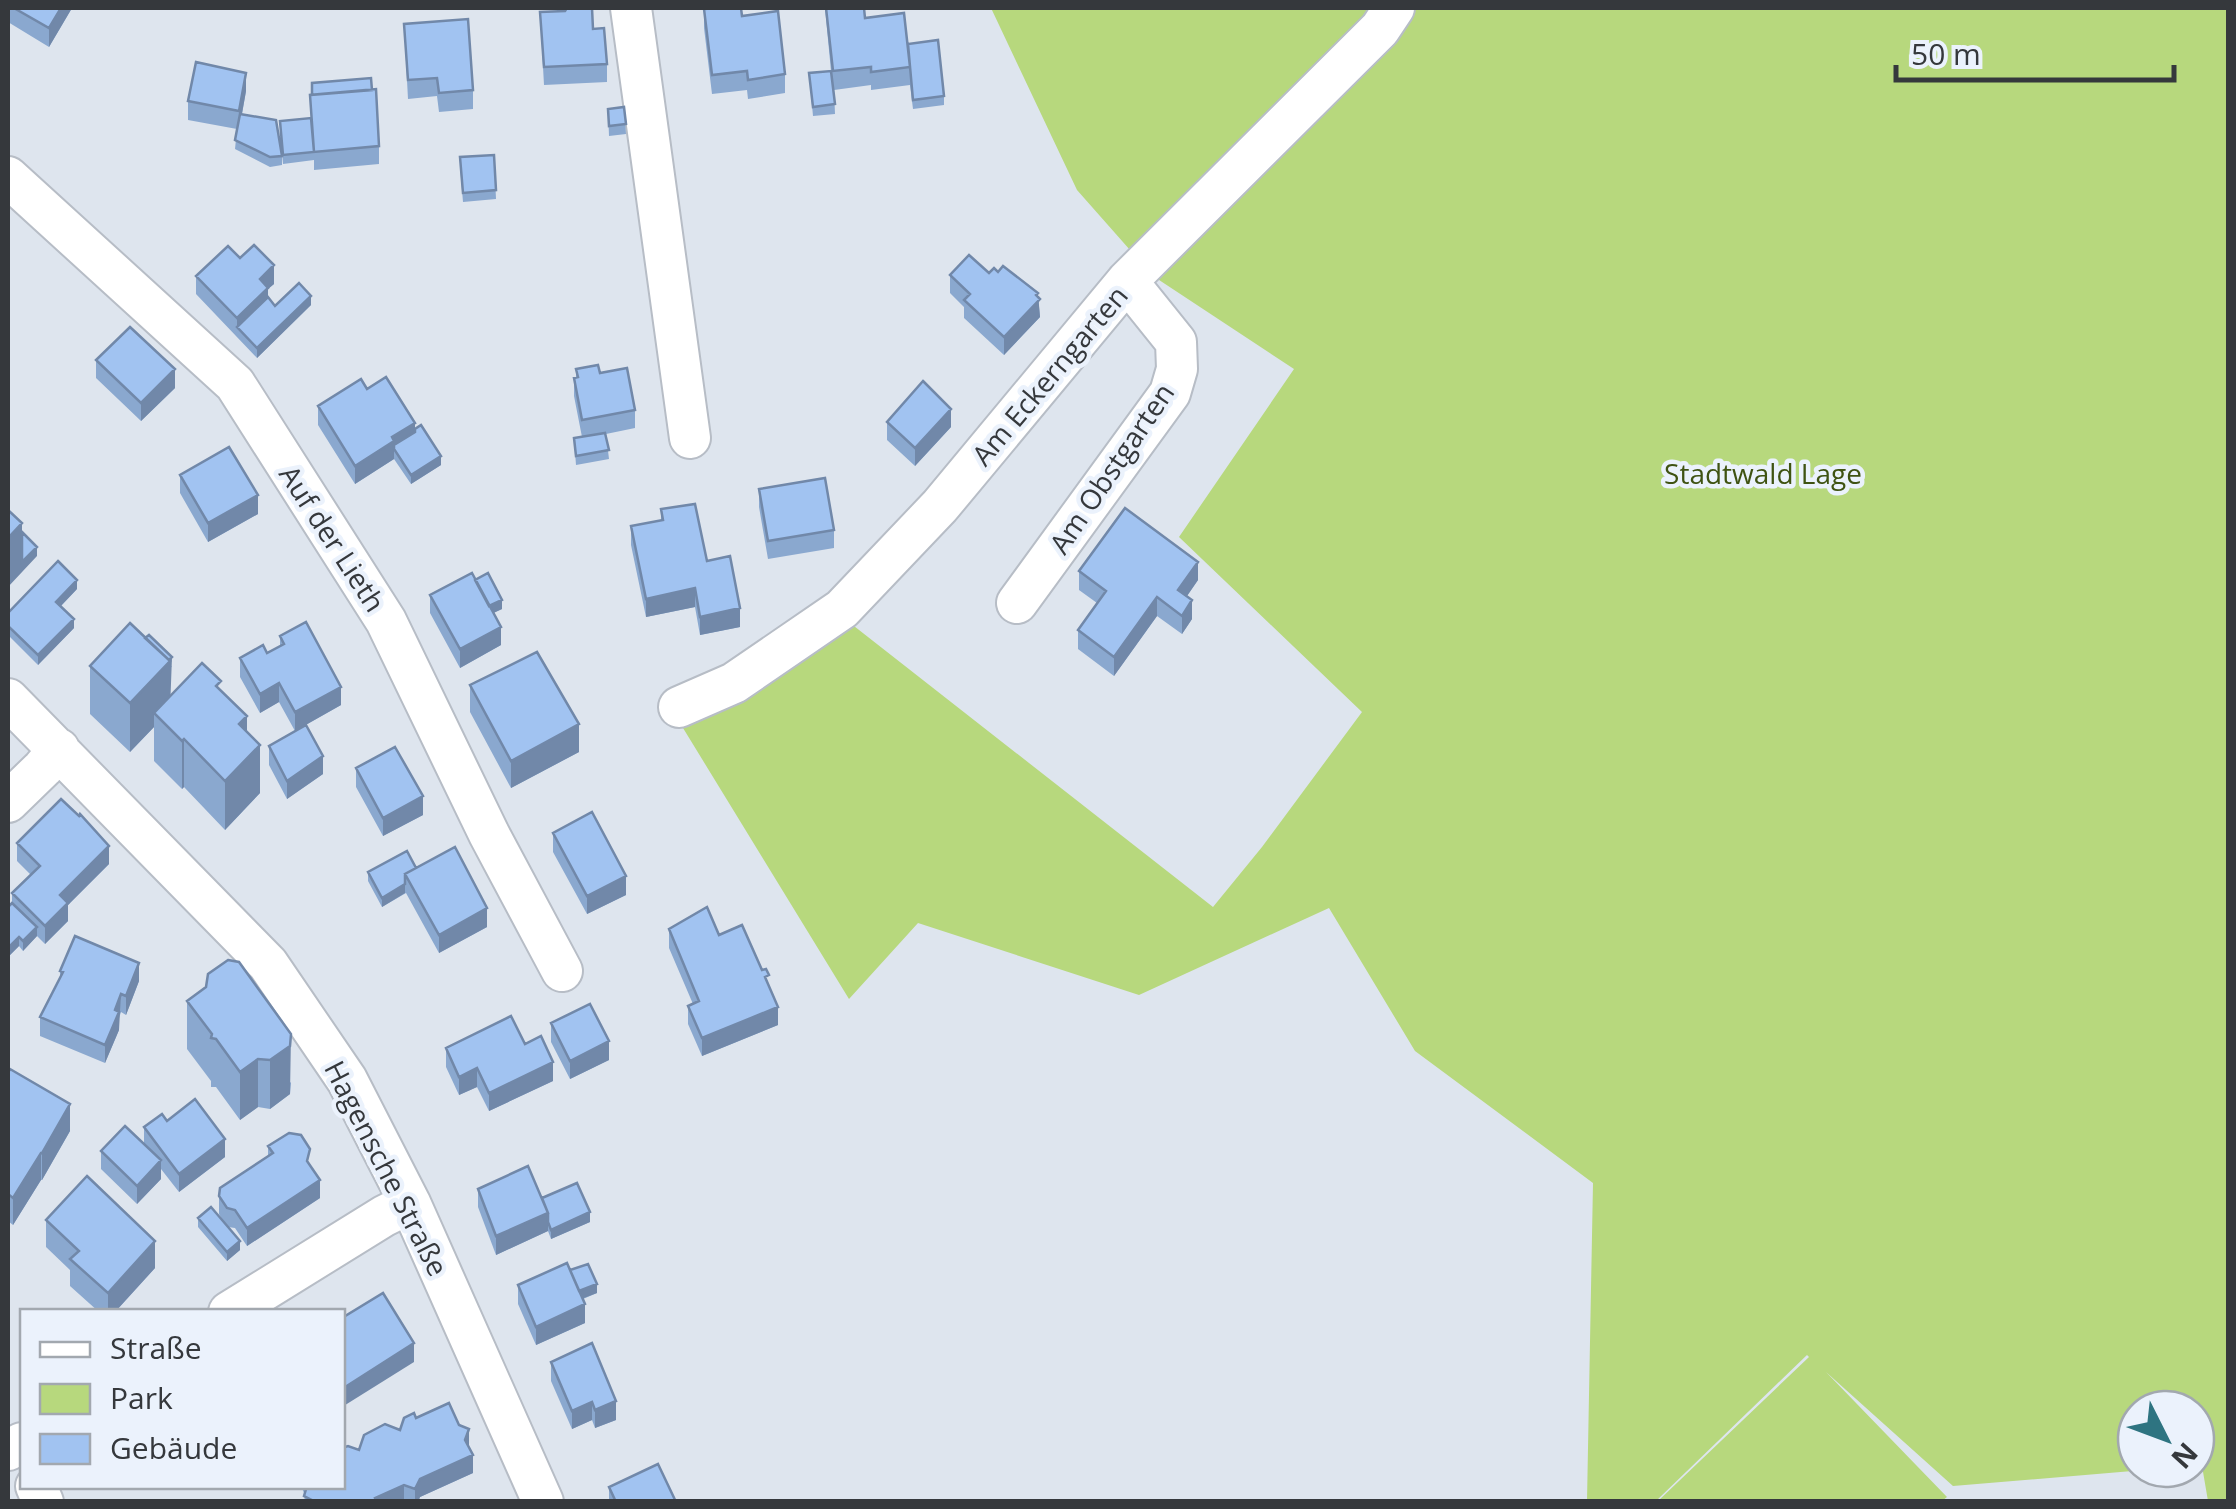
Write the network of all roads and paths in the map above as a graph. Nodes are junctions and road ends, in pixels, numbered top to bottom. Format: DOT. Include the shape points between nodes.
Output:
graph roads {
  1 [pos="631,8"];
  2 [pos="1394,8"];
  3 [pos="8,177"];
  4 [pos="1127,281"];
  5 [pos="690,438"];
  6 [pos="1017,603"];
  7 [pos="8,699"];
  8 [pos="679,707"];
  9 [pos="58,749"];
  10 [pos="8,802"];
  11 [pos="562,970"];
  12 [pos="410,1203"];
  13 [pos="234,1309"];
  14 [pos="542,1502"];
  1 -- 5 [label="street"];
  2 -- 4 [label="street, Am Eckerngarten"];
  3 -- 11 [label="street, Auf der Lieth" via="235,384 386,621"];
  4 -- 6 [label="street, Am Obstgarten" via="1176,342 1170,393"];
  4 -- 8 [label="street, Am Eckerngarten" via="940,506 842,609 734,684"];
  7 -- 9 [label="street, Hagensche Straße"];
  9 -- 10 [label="street"];
  9 -- 12 [label="street, Hagensche Straße" via="268,964 347,1080"];
  12 -- 13 [label="street"];
  12 -- 14 [label="street, Hagensche Straße"];
}
